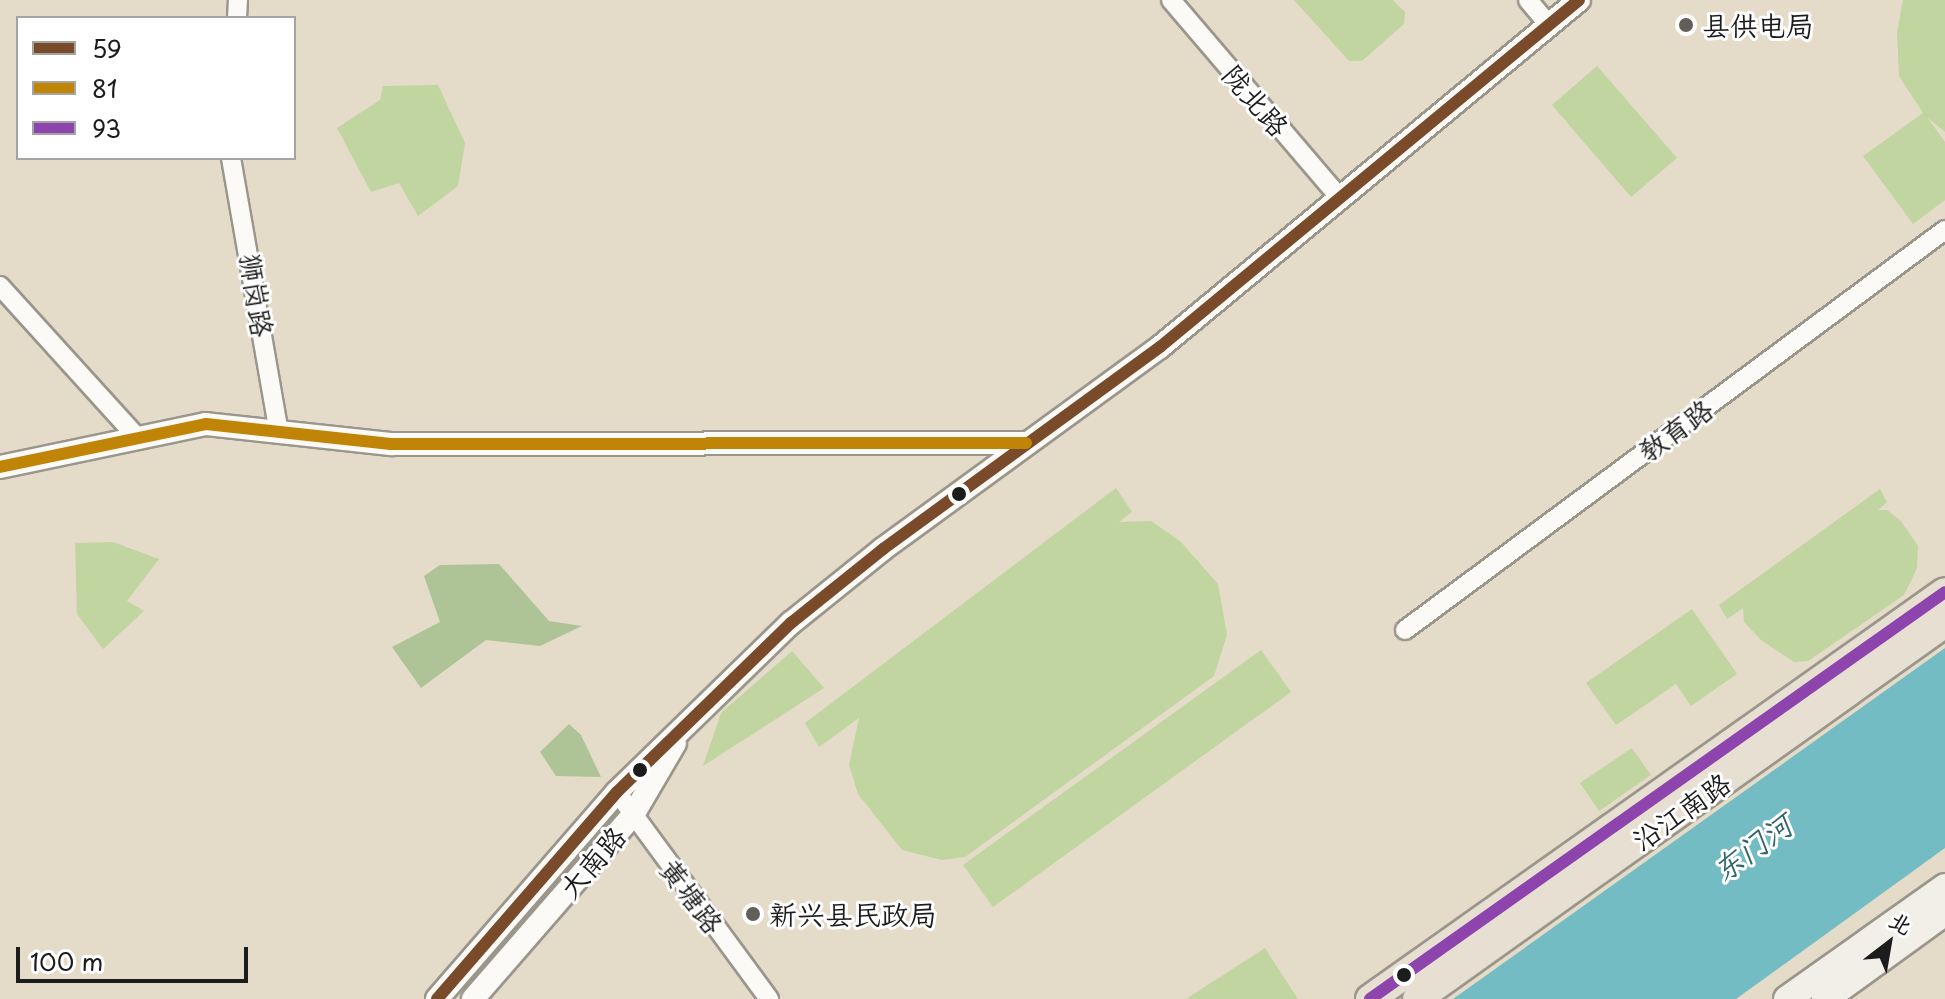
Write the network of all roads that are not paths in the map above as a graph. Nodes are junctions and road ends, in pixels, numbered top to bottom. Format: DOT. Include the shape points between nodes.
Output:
graph roads {
  1 [pos="1171,0"];
  2 [pos="1528,0"];
  3 [pos="1579,0"];
  4 [pos="1549,25"];
  5 [pos="231,160"];
  6 [pos="1341,199"];
  7 [pos="1945,230"];
  8 [pos="0,286"];
  9 [pos="279,432"];
  10 [pos="138,438"];
  11 [pos="1026,443"];
  12 [pos="0,467"];
  13 [pos="1945,592"];
  14 [pos="1945,623"];
  15 [pos="1405,630"];
  16 [pos="694,712"];
  17 [pos="617,792"];
  18 [pos="633,815"];
  19 [pos="1945,887"];
  20 [pos="1945,912"];
  21 [pos="437,999"];
  22 [pos="473,999"];
  23 [pos="769,999"];
  24 [pos="1370,999"];
  25 [pos="1417,999"];
  26 [pos="1787,999"];
  27 [pos="1825,999"];
  1 -- 6 [label="street, 陇北路"];
  2 -- 4 [label="street"];
  3 -- 4 [label="street, 大南路"];
  4 -- 6 [label="street, 大南路"];
  5 -- 9 [label="street, 狮岗路"];
  6 -- 11 [label="street, 大南路" via="1160,347"];
  7 -- 15 [label="street, 教育路"];
  8 -- 10 [label="street"];
  9 -- 10 [label="street" via="206,424"];
  9 -- 11 [label="street" via="391,444"];
  10 -- 12 [label="street"];
  11 -- 16 [label="street, 大南路" via="791,623"];
  13 -- 24 [label="main road, 沿江南路"];
  14 -- 25 [label="main road, 沿江南路"];
  16 -- 17 [label="street, 大南路"];
  16 -- 18 [label="street, 大南路"];
  17 -- 18 [label="street, 黄塘路"];
  17 -- 21 [label="street, 大南路"];
  18 -- 22 [label="street, 大南路"];
  18 -- 23 [label="street, 黄塘路"];
  19 -- 26 [label="main road"];
  20 -- 27 [label="main road"];
}
